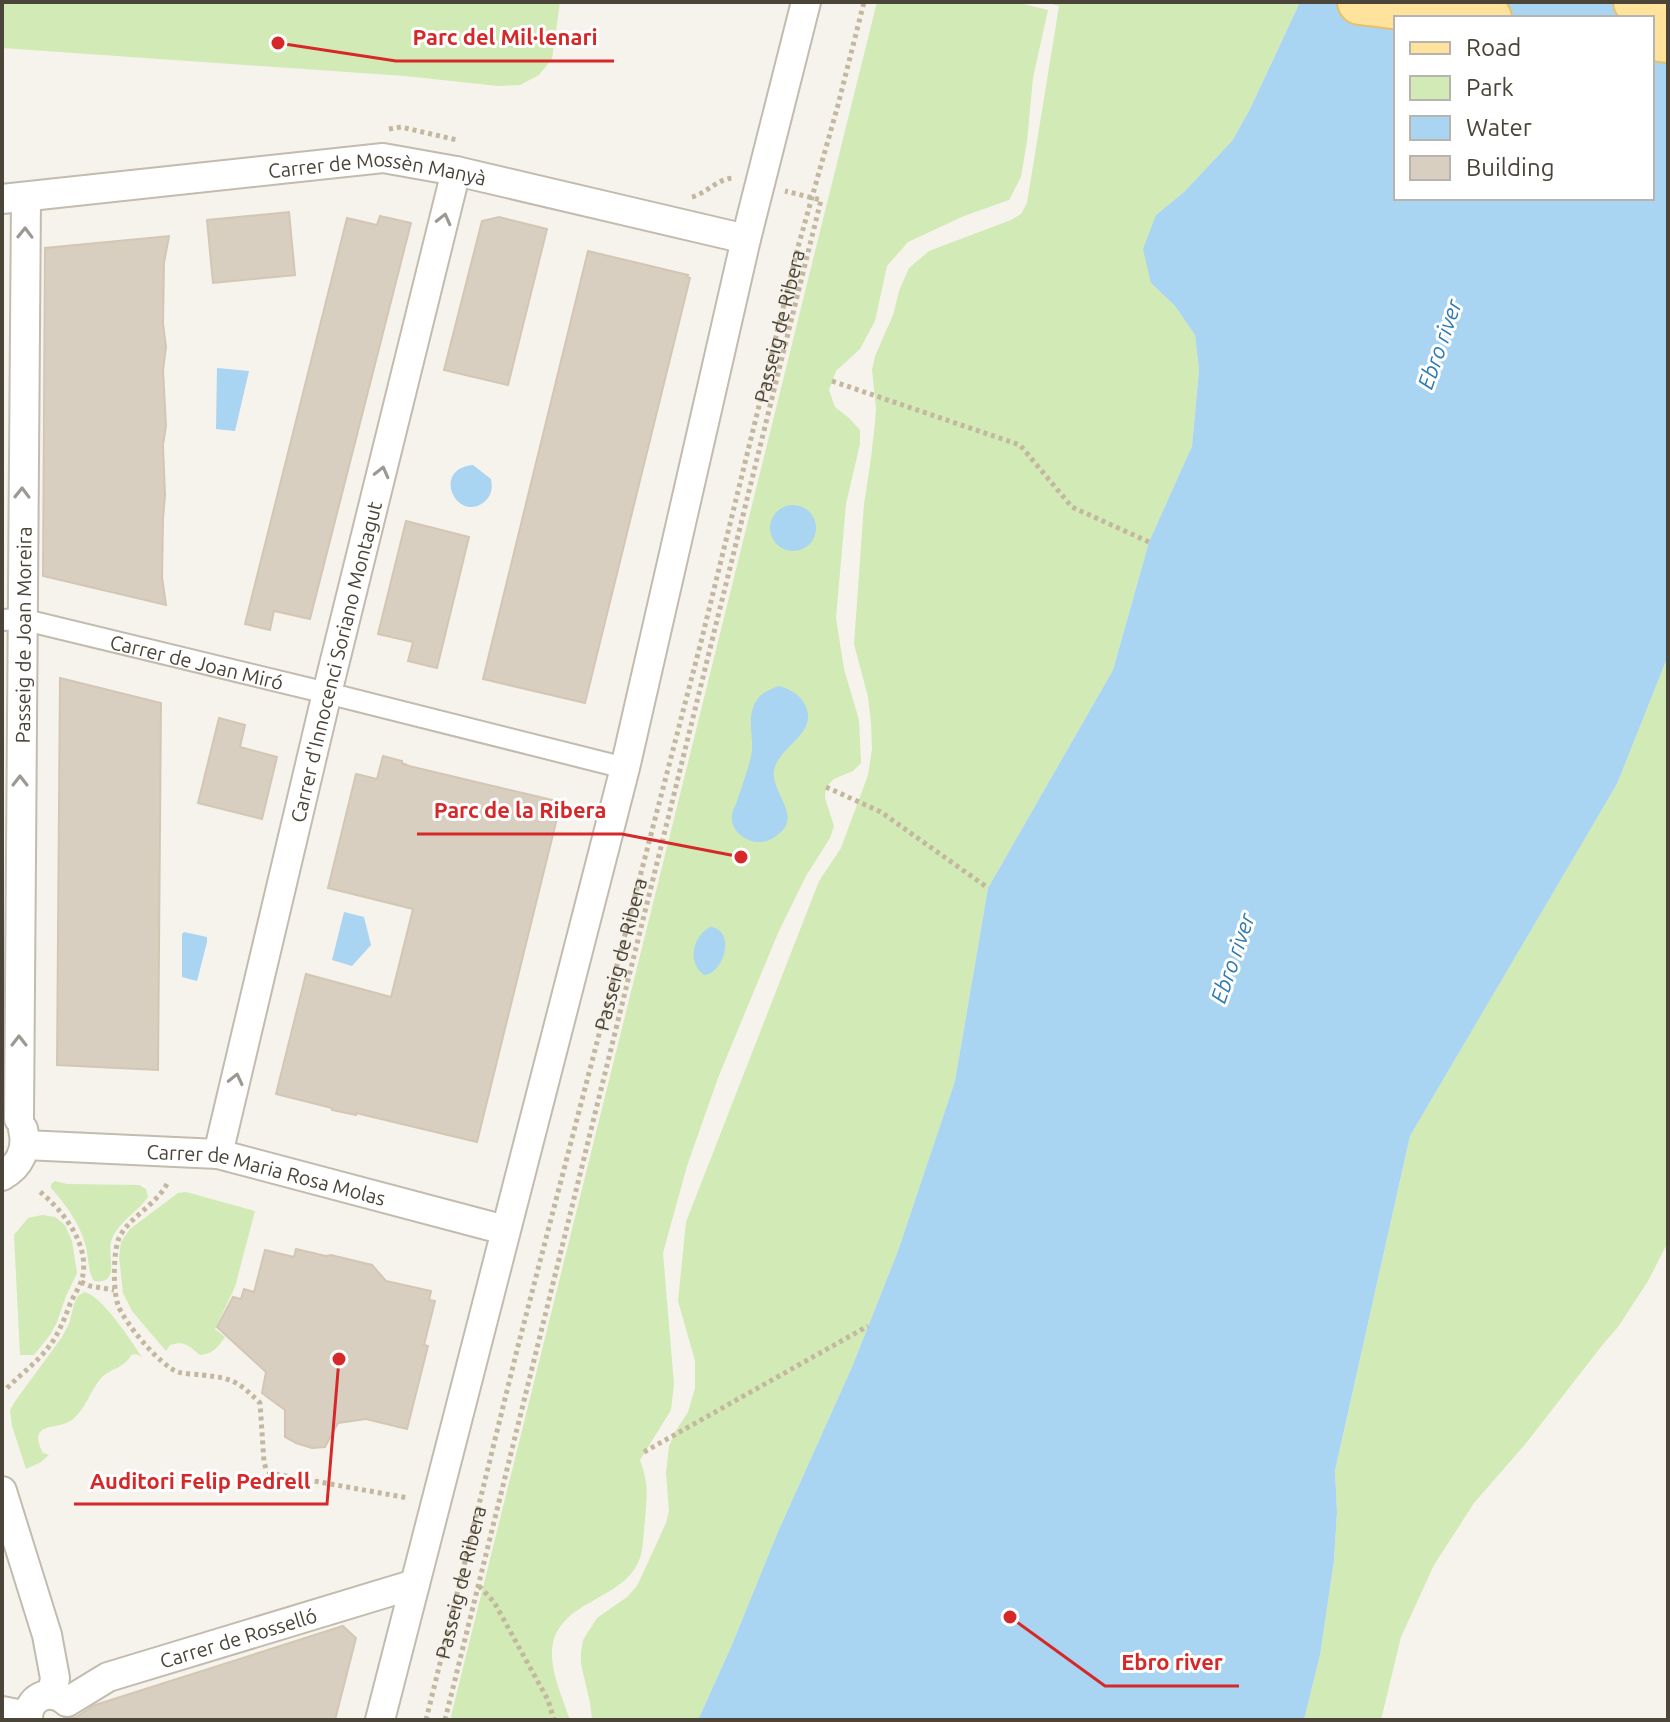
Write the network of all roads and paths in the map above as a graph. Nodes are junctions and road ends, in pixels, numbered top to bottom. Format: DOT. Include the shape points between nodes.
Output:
graph roads {
  1 [pos="806,2"];
  2 [pos="864,2"];
  3 [pos="1360,2"];
  4 [pos="1636,2"];
  5 [pos="1668,6"];
  6 [pos="1473,16"];
  7 [pos="456,171"];
  8 [pos="759,185"];
  9 [pos="812,197"];
  10 [pos="14,198"];
  11 [pos="746,239"];
  12 [pos="832,381"];
  13 [pos="1149,542"];
  14 [pos="12,620"];
  15 [pos="327,693"];
  16 [pos="625,768"];
  17 [pos="826,787"];
  18 [pos="988,888"];
  19 [pos="15,1123"];
  20 [pos="218,1154"];
  21 [pos="2,1176"];
  22 [pos="167,1184"];
  23 [pos="39,1191"];
  24 [pos="505,1230"];
  25 [pos="81,1282"];
  26 [pos="114,1290"];
  27 [pos="868,1326"];
  28 [pos="7,1388"];
  29 [pos="644,1452"];
  30 [pos="2,1491"];
  31 [pos="408,1498"];
  32 [pos="415,1584"];
  33 [pos="479,1585"];
  34 [pos="64,1705"];
  35 [pos="19,1716"];
  36 [pos="380,1720"];
  37 [pos="426,1720"];
  38 [pos="445,1720"];
  39 [pos="554,1720"];
  1 -- 8 [label="street, Passeig de Ribera"];
  2 -- 9 [label="path, Passeig de Ribera"];
  3 -- 6 [label="main road"];
  4 -- 5 [label="main road"];
  7 -- 10 [label="street, Carrer de Mossèn Manyà" via="383,158"];
  7 -- 11 [label="street, Carrer de Mossèn Manyà"];
  15 -- 7 [label="street, Carrer d'Innocenci Soriano Montagut, one-way"];
  8 -- 9 [label="path"];
  8 -- 11 [label="street, Passeig de Ribera"];
  9 -- 33 [label="path" via="821,200"];
  9 -- 37 [label="path, Passeig de Ribera"];
  14 -- 10 [label="street, Passeig de Joan Moreira, one-way"];
  11 -- 16 [label="street, Passeig de Ribera"];
  12 -- 13 [label="path" via="1020,445 1072,507"];
  14 -- 15 [label="street, Carrer de Joan Miró"];
  19 -- 14 [label="street, Passeig de Joan Moreira, one-way"];
  15 -- 16 [label="street, Carrer de Joan Miró"];
  20 -- 15 [label="street, Carrer d'Innocenci Soriano Montagut, one-way"];
  16 -- 24 [label="street, Passeig de Ribera"];
  17 -- 18 [label="path" via="881,812"];
  19 -- 20 [label="street, Carrer de Maria Rosa Molas"];
  19 -- 21 [label="street" via="17,1164"];
  20 -- 24 [label="street, Carrer de Maria Rosa Molas"];
  22 -- 26 [label="path" via="118,1240"];
  23 -- 25 [label="path" via="78,1238"];
  24 -- 32 [label="street, Passeig de Ribera"];
  25 -- 26 [label="path"];
  25 -- 28 [label="path" via="46,1351"];
  26 -- 31 [label="path" via="118,1307 162,1363 177,1371 223,1376 260,1403 264,1462 270,1473"];
  27 -- 29 [label="path"];
  30 -- 34 [label="street"];
  32 -- 34 [label="street, Carrer de Rosselló" via="108,1677"];
  32 -- 36 [label="street, Passeig de Ribera"];
  33 -- 38 [label="path"];
  33 -- 39 [label="path" via="494,1602"];
  34 -- 35 [label="street, Carrer de Rosselló" via="44,1695"];
}
